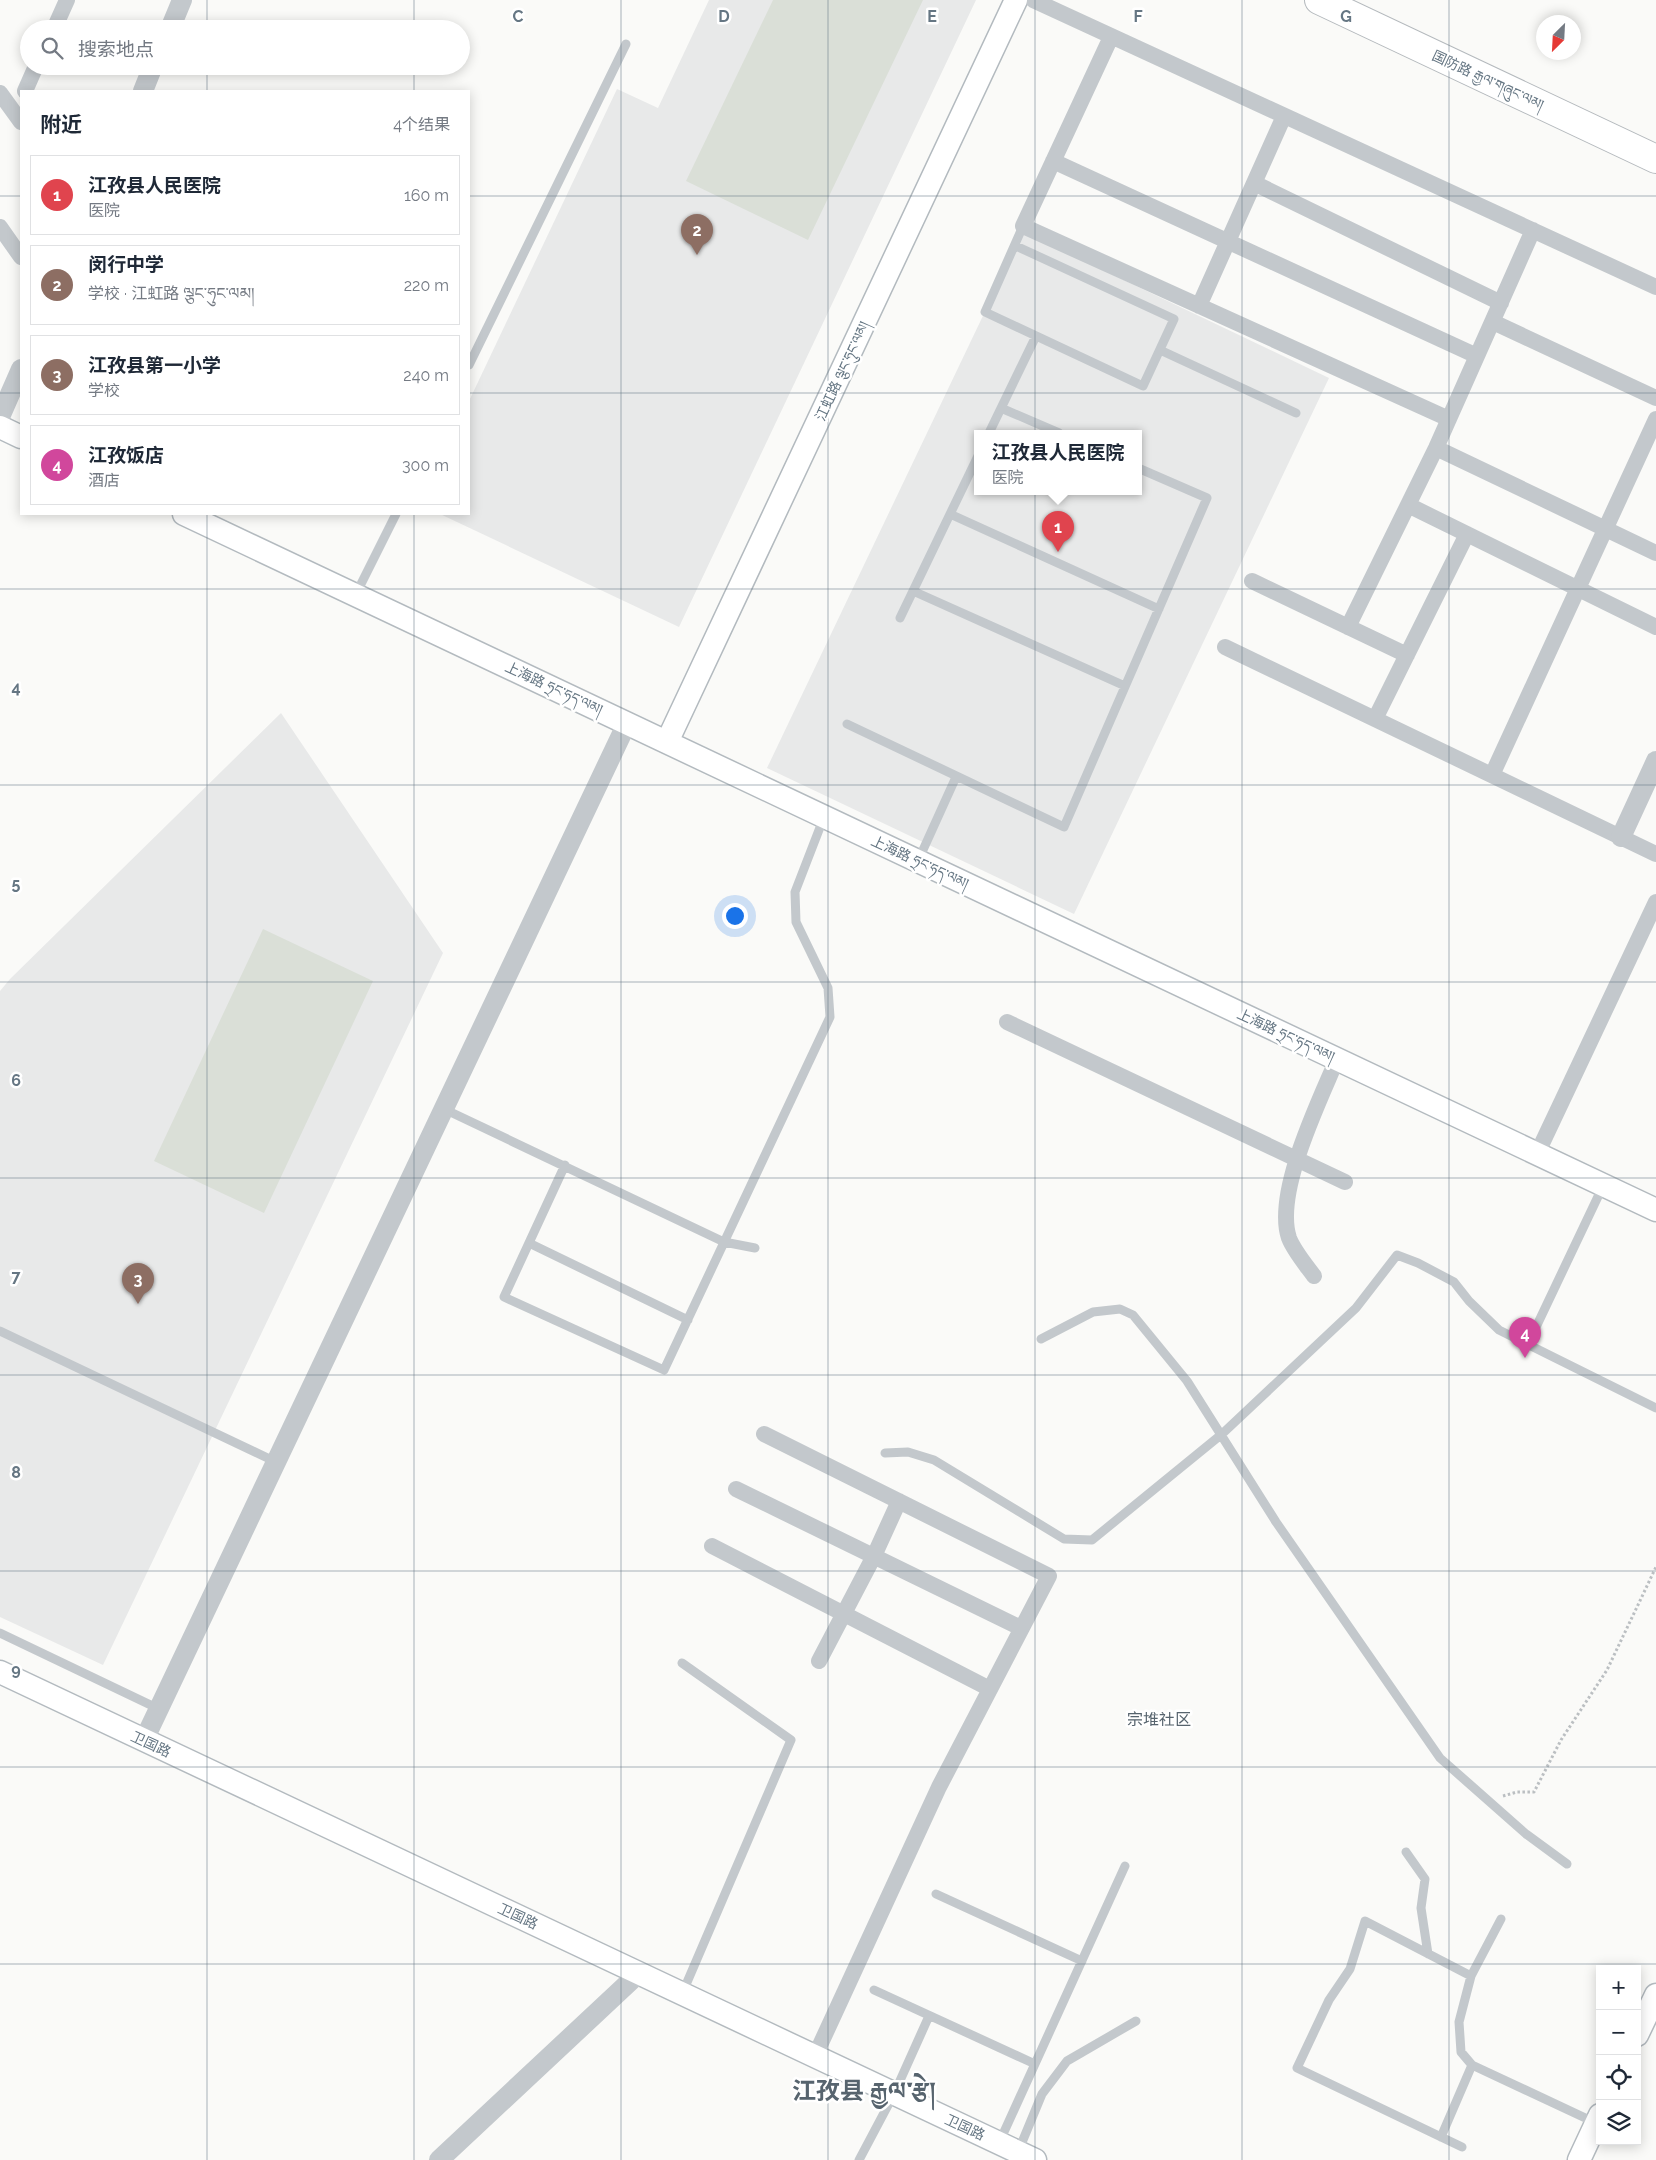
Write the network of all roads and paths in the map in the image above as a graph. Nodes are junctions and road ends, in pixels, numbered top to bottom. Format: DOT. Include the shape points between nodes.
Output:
graph roads {
  1 [pos="182,0"];
  2 [pos="1016,0"];
  3 [pos="1033,0"];
  4 [pos="1319,0"];
  5 [pos="65,1"];
  6 [pos="58,20"];
  7 [pos="174,20"];
  8 [pos="1111,37"];
  9 [pos="626,44"];
  10 [pos="32,75"];
  11 [pos="150,75"];
  12 [pos="25,90"];
  13 [pos="143,90"];
  14 [pos="0,93"];
  15 [pos="19,112"];
  16 [pos="1284,116"];
  17 [pos="1656,159"];
  18 [pos="1053,161"];
  19 [pos="1254,183"];
  20 [pos="1023,226"];
  21 [pos="0,227"];
  22 [pos="1533,230"];
  23 [pos="1228,241"];
  24 [pos="1016,246"];
  25 [pos="20,256"];
  26 [pos="1656,287"];
  27 [pos="1501,303"];
  28 [pos="1199,306"];
  29 [pos="1493,322"];
  30 [pos="1036,336"];
  31 [pos="1160,350"];
  32 [pos="1478,356"];
  33 [pos="470,363"];
  34 [pos="20,371"];
  35 [pos="1656,398"];
  36 [pos="1001,408"];
  37 [pos="1296,413"];
  38 [pos="0,417"];
  39 [pos="1656,418"];
  40 [pos="1449,419"];
  41 [pos="0,427"];
  42 [pos="990,430"];
  43 [pos="1052,430"];
  44 [pos="20,437"];
  45 [pos="1436,448"];
  46 [pos="974,464"];
  47 [pos="1142,470"];
  48 [pos="1408,505"];
  49 [pos="950,514"];
  50 [pos="186,515"];
  51 [pos="396,515"];
  52 [pos="1606,530"];
  53 [pos="1467,534"];
  54 [pos="1656,553"];
  55 [pos="1252,581"];
  56 [pos="1579,589"];
  57 [pos="913,591"];
  58 [pos="356,595"];
  59 [pos="1159,609"];
  60 [pos="900,618"];
  61 [pos="1348,627"];
  62 [pos="1656,627"];
  63 [pos="1225,647"];
  64 [pos="1406,655"];
  65 [pos="1125,686"];
  66 [pos="1375,719"];
  67 [pos="627,722"];
  68 [pos="847,724"];
  69 [pos="667,742"];
  70 [pos="1656,763"];
  71 [pos="1492,775"];
  72 [pos="956,776"];
  73 [pos="824,816"];
  74 [pos="1621,837"];
  75 [pos="1656,854"];
  76 [pos="918,861"];
  77 [pos="1656,902"];
  78 [pos="1007,1022"];
  79 [pos="1336,1059"];
  80 [pos="444,1108"];
  81 [pos="1537,1154"];
  82 [pos="1296,1159"];
  83 [pos="565,1165"];
  84 [pos="1345,1182"];
  85 [pos="1603,1185"];
  86 [pos="1656,1210"];
  87 [pos="724,1242"];
  88 [pos="529,1243"];
  89 [pos="756,1248"];
  90 [pos="1314,1276"];
  91 [pos="688,1320"];
  92 [pos="0,1331"];
  93 [pos="1041,1338"];
  94 [pos="1528,1344"];
  95 [pos="1656,1408"];
  96 [pos="764,1434"];
  97 [pos="1222,1434"];
  98 [pos="884,1453"];
  99 [pos="276,1462"];
  100 [pos="736,1489"];
  101 [pos="899,1501"];
  102 [pos="712,1546"];
  103 [pos="874,1556"];
  104 [pos="1656,1568"];
  105 [pos="844,1614"];
  106 [pos="1021,1628"];
  107 [pos="0,1634"];
  108 [pos="819,1661"];
  109 [pos="682,1663"];
  110 [pos="0,1672"];
  111 [pos="990,1689"];
  112 [pos="159,1708"];
  113 [pos="144,1740"];
  114 [pos="1487,1800"];
  115 [pos="1406,1852"];
  116 [pos="1567,1864"];
  117 [pos="1126,1866"];
  118 [pos="936,1894"];
  119 [pos="1502,1919"];
  120 [pos="1428,1954"];
  121 [pos="1082,1961"];
  122 [pos="638,1973"];
  123 [pos="1471,1976"];
  124 [pos="874,1990"];
  125 [pos="682,1994"];
  126 [pos="1656,1995"];
  127 [pos="929,2016"];
  128 [pos="1136,2020"];
  129 [pos="1641,2027"];
  130 [pos="815,2056"];
  131 [pos="1035,2064"];
  132 [pos="1472,2065"];
  133 [pos="894,2094"];
  134 [pos="1596,2118"];
  135 [pos="1596,2123"];
  136 [pos="1441,2137"];
  137 [pos="1462,2147"];
  138 [pos="1017,2152"];
  139 [pos="439,2160"];
  140 [pos="859,2160"];
  141 [pos="1579,2160"];
  1 -- 7 [label="street"];
  2 -- 69 [label="main road, 江虹路 ལྕང་ཧུང་ལམ།"];
  3 -- 8 [label="street"];
  4 -- 17 [label="highway, 国防路 རྒྱལ་གཞུང་ལམ།"];
  5 -- 6 [label="street"];
  8 -- 16 [label="street"];
  8 -- 18 [label="street"];
  9 -- 33 [label="lane"];
  10 -- 12 [label="street"];
  11 -- 13 [label="street"];
  14 -- 15 [label="street"];
  16 -- 19 [label="street"];
  16 -- 22 [label="street"];
  18 -- 20 [label="street"];
  18 -- 23 [label="street"];
  19 -- 23 [label="street"];
  19 -- 27 [label="street"];
  20 -- 24 [label="lane"];
  20 -- 28 [label="street"];
  21 -- 25 [label="street"];
  22 -- 26 [label="street"];
  22 -- 27 [label="street"];
  23 -- 28 [label="street"];
  23 -- 32 [label="street"];
  24 -- 30 [label="lane" via="985,312"];
  24 -- 31 [label="lane" via="1174,319"];
  27 -- 29 [label="street"];
  28 -- 40 [label="street"];
  29 -- 32 [label="street"];
  29 -- 35 [label="street"];
  30 -- 31 [label="lane" via="1143,386"];
  30 -- 36 [label="lane"];
  31 -- 37 [label="lane"];
  32 -- 40 [label="street"];
  34 -- 38 [label="street"];
  36 -- 42 [label="lane"];
  36 -- 43 [label="lane"];
  39 -- 52 [label="street"];
  40 -- 45 [label="street"];
  41 -- 44 [label="main road"];
  45 -- 48 [label="street"];
  45 -- 52 [label="street"];
  46 -- 49 [label="lane"];
  47 -- 59 [label="lane" via="1208,498"];
  48 -- 53 [label="street"];
  48 -- 61 [label="street"];
  49 -- 57 [label="lane"];
  49 -- 59 [label="lane"];
  50 -- 58 [label="main road, 上海路 ཧྲང་ཧད་ལམ།"];
  51 -- 58 [label="lane"];
  52 -- 54 [label="street"];
  52 -- 56 [label="street"];
  53 -- 56 [label="street"];
  53 -- 64 [label="street"];
  55 -- 61 [label="street"];
  56 -- 62 [label="street"];
  56 -- 71 [label="street"];
  57 -- 60 [label="lane"];
  57 -- 65 [label="lane"];
  58 -- 67 [label="main road, 上海路 ཧྲང་ཧད་ལམ།"];
  59 -- 65 [label="lane"];
  61 -- 64 [label="street"];
  63 -- 66 [label="street"];
  64 -- 66 [label="street"];
  65 -- 72 [label="lane" via="1064,827"];
  66 -- 71 [label="street"];
  67 -- 69 [label="main road, 上海路 ཧྲང་ཧད་ལམ།"];
  67 -- 80 [label="street"];
  68 -- 72 [label="lane"];
  69 -- 73 [label="main road, 上海路 ཧྲང་ཧད་ལམ།"];
  70 -- 74 [label="street"];
  71 -- 74 [label="street"];
  72 -- 76 [label="lane"];
  73 -- 76 [label="main road, 上海路 ཧྲང་ཧད་ལམ།"];
  73 -- 87 [label="lane" via="795,892 796,922 828,988 830,1017"];
  74 -- 75 [label="street"];
  76 -- 79 [label="main road, 上海路 ཧྲང་ཧད་ལམ།"];
  77 -- 81 [label="street"];
  78 -- 82 [label="street"];
  79 -- 81 [label="main road, 上海路 ཧྲང་ཧད་ལམ།"];
  79 -- 82 [label="street"];
  80 -- 83 [label="lane"];
  80 -- 99 [label="street"];
  81 -- 85 [label="main road, 上海路 ཧྲང་ཧད་ལམ།"];
  82 -- 84 [label="street"];
  82 -- 90 [label="street" via="1286,1220 1289,1239"];
  83 -- 87 [label="lane"];
  83 -- 88 [label="lane"];
  85 -- 86 [label="main road, 上海路 ཧྲང་ཧད་ལམ།"];
  85 -- 94 [label="lane"];
  87 -- 89 [label="lane"];
  87 -- 91 [label="lane"];
  88 -- 91 [label="lane"];
  88 -- 91 [label="lane" via="504,1297 664,1370"];
  92 -- 99 [label="lane"];
  93 -- 97 [label="lane" via="1093,1312 1120,1308 1133,1315 1187,1381"];
  94 -- 95 [label="lane"];
  94 -- 97 [label="lane" via="1499,1330 1454,1282 1397,1255 1356,1308"];
  96 -- 101 [label="street"];
  97 -- 98 [label="lane" via="1092,1540 1064,1538 934,1460 908,1452"];
  97 -- 114 [label="lane" via="1276,1522 1440,1758"];
  99 -- 112 [label="street"];
  100 -- 103 [label="street"];
  101 -- 103 [label="street"];
  101 -- 106 [label="street" via="1048,1576"];
  102 -- 105 [label="street"];
  103 -- 105 [label="street"];
  103 -- 106 [label="street"];
  104 -- 114 [label="path" via="1607,1670 1561,1740 1534,1792 1517,1792"];
  105 -- 108 [label="street"];
  105 -- 111 [label="street"];
  106 -- 111 [label="street"];
  107 -- 112 [label="lane"];
  109 -- 125 [label="lane" via="791,1740"];
  110 -- 113 [label="main road, 卫国路"];
  111 -- 130 [label="street" via="939,1787"];
  112 -- 113 [label="street"];
  113 -- 122 [label="main road, 卫国路"];
  114 -- 116 [label="lane"];
  115 -- 120 [label="lane" via="1424,1879 1421,1908"];
  117 -- 121 [label="lane"];
  118 -- 121 [label="lane"];
  119 -- 123 [label="lane"];
  120 -- 123 [label="lane"];
  120 -- 136 [label="lane" via="1365,1922 1350,1969 1329,2000 1297,2068"];
  121 -- 131 [label="lane"];
  122 -- 125 [label="main road, 卫国路"];
  122 -- 139 [label="street"];
  123 -- 132 [label="lane" via="1459,2022 1461,2052"];
  124 -- 127 [label="lane"];
  125 -- 130 [label="main road, 卫国路"];
  126 -- 129 [label="main road"];
  127 -- 131 [label="lane"];
  127 -- 133 [label="lane"];
  128 -- 138 [label="lane" via="1067,2061 1042,2094"];
  130 -- 133 [label="main road, 卫国路"];
  131 -- 138 [label="lane"];
  132 -- 134 [label="lane"];
  132 -- 136 [label="lane"];
  133 -- 138 [label="main road, 卫国路"];
  133 -- 140 [label="lane"];
  135 -- 141 [label="main road"];
  136 -- 137 [label="lane"];
}
